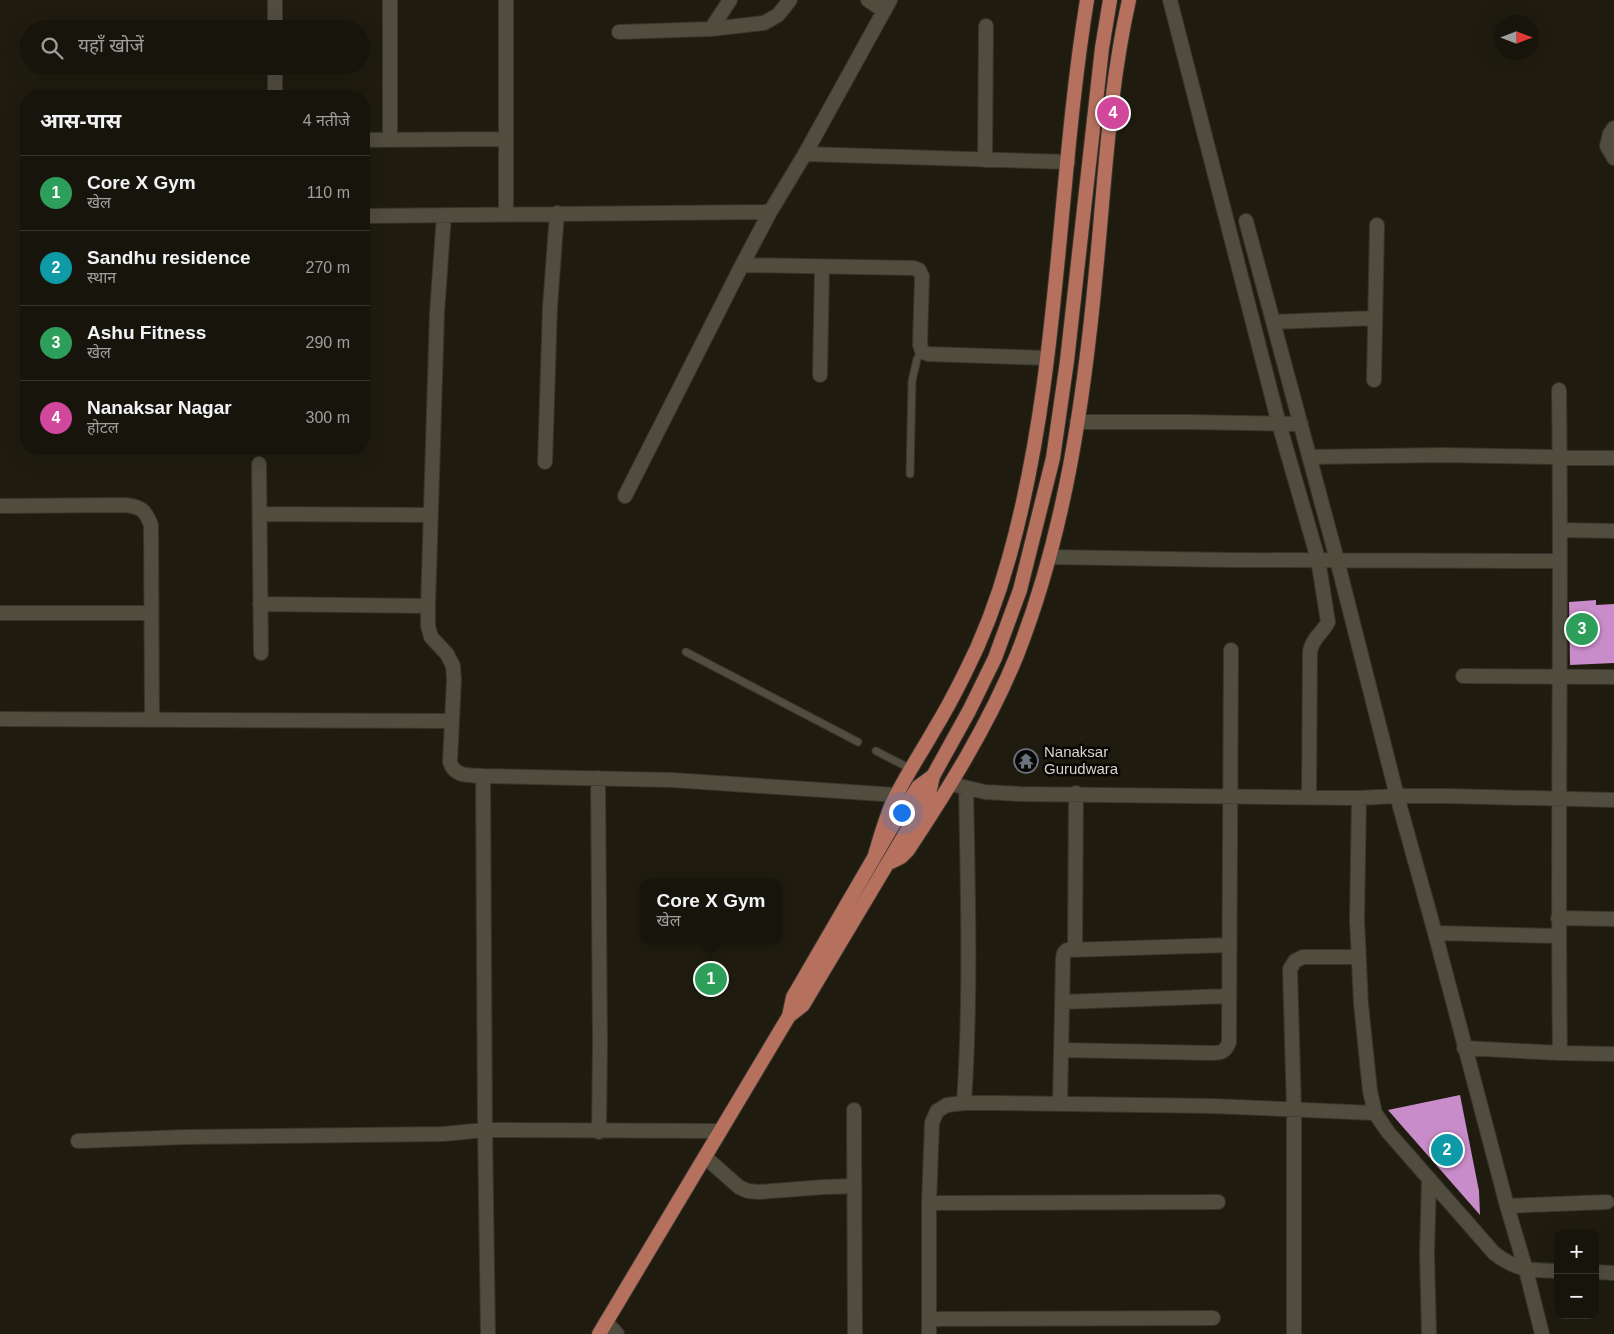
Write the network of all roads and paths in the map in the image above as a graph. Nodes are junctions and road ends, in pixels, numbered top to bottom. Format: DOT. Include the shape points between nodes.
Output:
graph roads {
  1 [pos="275,0"];
  2 [pos="390,0"];
  3 [pos="506,0"];
  4 [pos="730,0"];
  5 [pos="790,0"];
  6 [pos="868,0"];
  7 [pos="1087,0"];
  8 [pos="1110,0"];
  9 [pos="1129,0"];
  10 [pos="1170,0"];
  11 [pos="887,5"];
  12 [pos="275,20"];
  13 [pos="986,26"];
  14 [pos="710,29"];
  15 [pos="618,32"];
  16 [pos="275,75"];
  17 [pos="275,90"];
  18 [pos="1614,128"];
  19 [pos="506,139"];
  20 [pos="370,140"];
  21 [pos="390,140"];
  22 [pos="805,154"];
  23 [pos="1614,158"];
  24 [pos="986,160"];
  25 [pos="1068,162"];
  26 [pos="770,212"];
  27 [pos="557,213"];
  28 [pos="506,214"];
  29 [pos="444,215"];
  30 [pos="370,216"];
  31 [pos="1246,220"];
  32 [pos="1377,225"];
  33 [pos="1251,236"];
  34 [pos="1232,241"];
  35 [pos="742,265"];
  36 [pos="822,268"];
  37 [pos="1375,318"];
  38 [pos="1274,322"];
  39 [pos="922,351"];
  40 [pos="1047,358"];
  41 [pos="820,375"];
  42 [pos="1374,380"];
  43 [pos="1559,390"];
  44 [pos="1077,422"];
  45 [pos="1279,424"];
  46 [pos="1301,424"];
  47 [pos="1560,456"];
  48 [pos="1309,457"];
  49 [pos="1614,458"];
  50 [pos="545,462"];
  51 [pos="259,464"];
  52 [pos="910,474"];
  53 [pos="625,496"];
  54 [pos="0,506"];
  55 [pos="260,514"];
  56 [pos="431,515"];
  57 [pos="1560,530"];
  58 [pos="1614,531"];
  59 [pos="1050,557"];
  60 [pos="1318,559"];
  61 [pos="1337,560"];
  62 [pos="1560,561"];
  63 [pos="260,604"];
  64 [pos="428,606"];
  65 [pos="0,613"];
  66 [pos="151,613"];
  67 [pos="1231,650"];
  68 [pos="686,652"];
  69 [pos="261,653"];
  70 [pos="1463,676"];
  71 [pos="1561,676"];
  72 [pos="1614,677"];
  73 [pos="0,719"];
  74 [pos="152,719"];
  75 [pos="450,721"];
  76 [pos="858,742"];
  77 [pos="876,751"];
  78 [pos="910,769"];
  79 [pos="483,776"];
  80 [pos="933,776"];
  81 [pos="598,778"];
  82 [pos="951,784"];
  83 [pos="966,788"];
  84 [pos="1076,793"];
  85 [pos="897,795"];
  86 [pos="1230,796"];
  87 [pos="1397,796"];
  88 [pos="1309,798"];
  89 [pos="1359,798"];
  90 [pos="1559,798"];
  91 [pos="1614,800"];
  92 [pos="875,855"];
  93 [pos="888,863"];
  94 [pos="1558,918"];
  95 [pos="1614,919"];
  96 [pos="1435,933"];
  97 [pos="1558,936"];
  98 [pos="1229,944"];
  99 [pos="1075,948"];
  100 [pos="828,950"];
  101 [pos="1358,957"];
  102 [pos="1228,996"];
  103 [pos="1062,1002"];
  104 [pos="1464,1048"];
  105 [pos="1062,1050"];
  106 [pos="1560,1053"];
  107 [pos="1614,1054"];
  108 [pos="964,1102"];
  109 [pos="1060,1104"];
  110 [pos="854,1110"];
  111 [pos="1294,1110"];
  112 [pos="1375,1113"];
  113 [pos="485,1130"];
  114 [pos="720,1131"];
  115 [pos="599,1132"];
  116 [pos="78,1141"];
  117 [pos="705,1157"];
  118 [pos="1429,1180"];
  119 [pos="854,1186"];
  120 [pos="1218,1202"];
  121 [pos="1607,1202"];
  122 [pos="929,1203"];
  123 [pos="1507,1206"];
  124 [pos="1526,1270"];
  125 [pos="1554,1271"];
  126 [pos="1599,1272"];
  127 [pos="1614,1272"];
  128 [pos="1213,1318"];
  129 [pos="929,1319"];
  130 [pos="602,1328"];
  131 [pos="488,1334"];
  132 [pos="617,1334"];
  133 [pos="855,1334"];
  134 [pos="929,1334"];
  135 [pos="1294,1334"];
  136 [pos="1429,1334"];
  137 [pos="1542,1334"];
  1 -- 12 [label="street"];
  2 -- 21 [label="street"];
  3 -- 19 [label="street"];
  4 -- 14 [label="street"];
  5 -- 14 [label="street" via="778,15 764,23"];
  6 -- 11 [label="street"];
  7 -- 25 [label="main road" via="1078,53"];
  8 -- 80 [label="main road" via="1053,458 1020,590 994,658"];
  9 -- 44 [label="main road" via="1120,42"];
  10 -- 34 [label="street"];
  11 -- 22 [label="street"];
  13 -- 24 [label="street"];
  14 -- 15 [label="street"];
  16 -- 17 [label="street"];
  18 -- 23 [label="street" via="1607,146"];
  19 -- 21 [label="street"];
  19 -- 28 [label="street"];
  20 -- 21 [label="street"];
  22 -- 24 [label="street"];
  22 -- 26 [label="street"];
  24 -- 25 [label="street"];
  25 -- 40 [label="main road"];
  26 -- 27 [label="street"];
  26 -- 35 [label="street"];
  27 -- 28 [label="street"];
  27 -- 50 [label="street"];
  28 -- 29 [label="street"];
  29 -- 30 [label="street"];
  29 -- 56 [label="street"];
  31 -- 33 [label="street"];
  32 -- 37 [label="street"];
  33 -- 34 [label="street"];
  33 -- 38 [label="street"];
  34 -- 45 [label="street"];
  35 -- 36 [label="street"];
  35 -- 53 [label="street"];
  36 -- 39 [label="street" via="919,270 922,276"];
  36 -- 41 [label="street"];
  37 -- 38 [label="street"];
  37 -- 42 [label="street"];
  38 -- 46 [label="street"];
  39 -- 40 [label="street" via="928,354"];
  39 -- 52 [label="lane" via="912,381"];
  40 -- 78 [label="main road" via="1021,516 1003,579 985,632 969,665"];
  43 -- 47 [label="street"];
  44 -- 45 [label="street"];
  44 -- 59 [label="main road"];
  45 -- 46 [label="street"];
  45 -- 60 [label="street"];
  46 -- 48 [label="street"];
  47 -- 48 [label="street"];
  47 -- 49 [label="street"];
  47 -- 57 [label="street"];
  48 -- 61 [label="street"];
  51 -- 55 [label="street"];
  54 -- 66 [label="street" via="137,506 146,513 151,525"];
  55 -- 56 [label="street"];
  55 -- 63 [label="street"];
  56 -- 64 [label="street"];
  57 -- 58 [label="street"];
  57 -- 62 [label="street"];
  59 -- 60 [label="street"];
  59 -- 82 [label="main road" via="1016,656 987,719"];
  60 -- 61 [label="street"];
  60 -- 88 [label="street" via="1328,622 1312,641 1310,651"];
  61 -- 62 [label="street"];
  61 -- 87 [label="street"];
  62 -- 71 [label="street"];
  63 -- 64 [label="street"];
  63 -- 69 [label="street"];
  64 -- 75 [label="street" via="431,637 453,666"];
  65 -- 66 [label="street"];
  66 -- 74 [label="street"];
  67 -- 86 [label="street"];
  68 -- 76 [label="lane"];
  70 -- 71 [label="street"];
  71 -- 72 [label="street"];
  71 -- 90 [label="street"];
  73 -- 74 [label="street"];
  74 -- 75 [label="street"];
  75 -- 79 [label="street" via="452,769 457,773"];
  77 -- 78 [label="lane"];
  78 -- 85 [label="main road"];
  79 -- 81 [label="street"];
  79 -- 113 [label="street"];
  80 -- 92 [label="main road" via="918,787"];
  80 -- 93 [label="main road" via="929,794"];
  81 -- 85 [label="street"];
  81 -- 115 [label="street"];
  82 -- 83 [label="street"];
  82 -- 93 [label="main road" via="908,850"];
  83 -- 84 [label="street" via="1020,794"];
  83 -- 108 [label="street" via="968,1048"];
  84 -- 86 [label="street"];
  84 -- 99 [label="street"];
  85 -- 92 [label="main road"];
  86 -- 88 [label="street"];
  86 -- 98 [label="street"];
  87 -- 89 [label="street"];
  87 -- 90 [label="street"];
  87 -- 96 [label="street"];
  88 -- 89 [label="street"];
  89 -- 101 [label="street"];
  90 -- 91 [label="street"];
  90 -- 94 [label="street"];
  92 -- 100 [label="main road"];
  93 -- 100 [label="main road"];
  94 -- 95 [label="street"];
  94 -- 97 [label="street"];
  96 -- 97 [label="street"];
  96 -- 104 [label="street"];
  97 -- 106 [label="street"];
  98 -- 99 [label="street"];
  98 -- 102 [label="street"];
  99 -- 103 [label="street" via="1064,953"];
  100 -- 114 [label="main road" via="793,997 789,1016"];
  101 -- 111 [label="street" via="1303,957 1290,969"];
  101 -- 112 [label="street"];
  102 -- 103 [label="street"];
  102 -- 105 [label="street" via="1229,1042 1221,1053"];
  103 -- 105 [label="street"];
  104 -- 106 [label="street"];
  104 -- 123 [label="street"];
  105 -- 109 [label="street"];
  106 -- 107 [label="street"];
  108 -- 109 [label="street"];
  108 -- 122 [label="street" via="947,1105 937,1111 932,1124"];
  109 -- 111 [label="street"];
  110 -- 119 [label="street"];
  111 -- 112 [label="street"];
  111 -- 135 [label="street"];
  112 -- 118 [label="street"];
  113 -- 115 [label="street"];
  113 -- 116 [label="street" via="443,1134"];
  113 -- 131 [label="street"];
  114 -- 115 [label="street"];
  114 -- 117 [label="main road"];
  117 -- 119 [label="street" via="748,1191"];
  117 -- 130 [label="main road"];
  118 -- 124 [label="street" via="1494,1253"];
  118 -- 136 [label="street"];
  119 -- 133 [label="street"];
  120 -- 122 [label="street"];
  121 -- 123 [label="street"];
  122 -- 129 [label="street"];
  123 -- 124 [label="street"];
  124 -- 125 [label="street"];
  124 -- 137 [label="street"];
  126 -- 127 [label="street"];
  128 -- 129 [label="street"];
  129 -- 134 [label="street"];
  130 -- 132 [label="street"];
}
